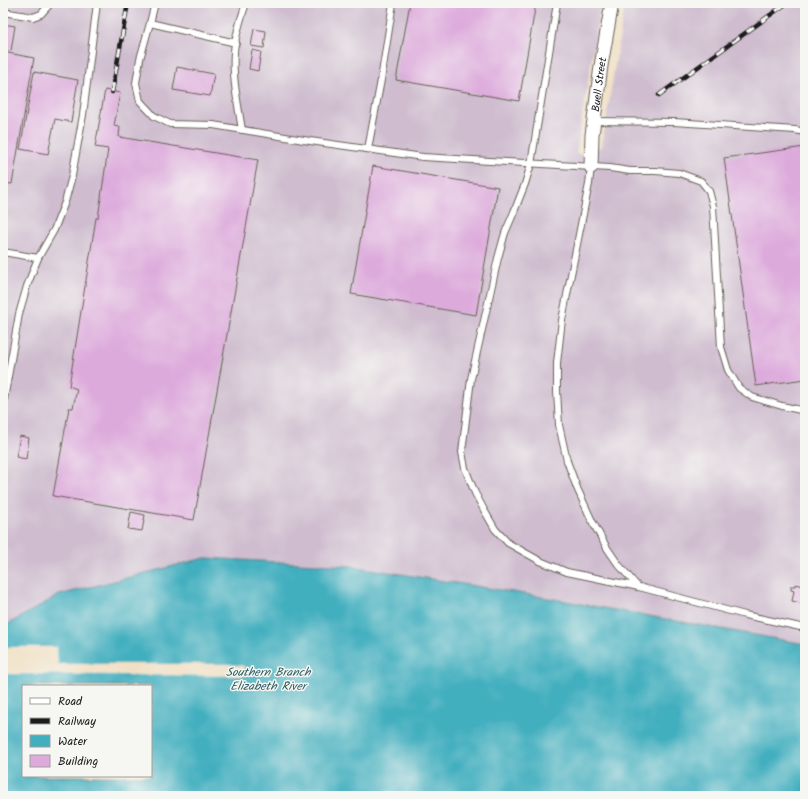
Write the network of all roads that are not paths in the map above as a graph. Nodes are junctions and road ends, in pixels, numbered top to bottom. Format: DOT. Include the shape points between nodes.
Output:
graph roads {
  1 [pos="51,3"];
  2 [pos="97,3"];
  3 [pos="155,3"];
  4 [pos="246,3"];
  5 [pos="393,3"];
  6 [pos="557,3"];
  7 [pos="612,3"];
  8 [pos="3,12"];
  9 [pos="150,23"];
  10 [pos="236,43"];
  11 [pos="594,121"];
  12 [pos="242,130"];
  13 [pos="805,132"];
  14 [pos="368,149"];
  15 [pos="531,164"];
  16 [pos="591,167"];
  17 [pos="3,252"];
  18 [pos="38,258"];
  19 [pos="3,405"];
  20 [pos="805,411"];
  21 [pos="639,587"];
  22 [pos="805,628"];
  1 -- 8 [label="lane" via="41,14 32,17"];
  2 -- 18 [label="lane" via="83,116 72,176 54,230"];
  3 -- 9 [label="lane"];
  4 -- 10 [label="lane"];
  5 -- 14 [label="lane"];
  6 -- 15 [label="lane"];
  7 -- 11 [label="street, Buell Street"];
  9 -- 10 [label="lane"];
  9 -- 12 [label="lane" via="136,83 140,101 154,116 170,124 213,125"];
  10 -- 12 [label="lane" via="235,87"];
  11 -- 13 [label="lane" via="674,122"];
  11 -- 16 [label="street, Buell Street"];
  12 -- 14 [label="lane"];
  14 -- 15 [label="lane" via="423,157"];
  15 -- 16 [label="lane"];
  15 -- 21 [label="lane" via="504,233 471,379 462,452 464,468 495,529 508,543 540,561 567,572"];
  16 -- 20 [label="lane" via="679,173 701,181 709,191 713,206 721,347 728,370 739,388 752,397"];
  16 -- 21 [label="lane" via="561,327 557,363 558,425 567,461 592,521 618,564"];
  17 -- 18 [label="lane"];
  18 -- 19 [label="lane" via="19,314"];
  21 -- 22 [label="lane" via="746,616"];
}
